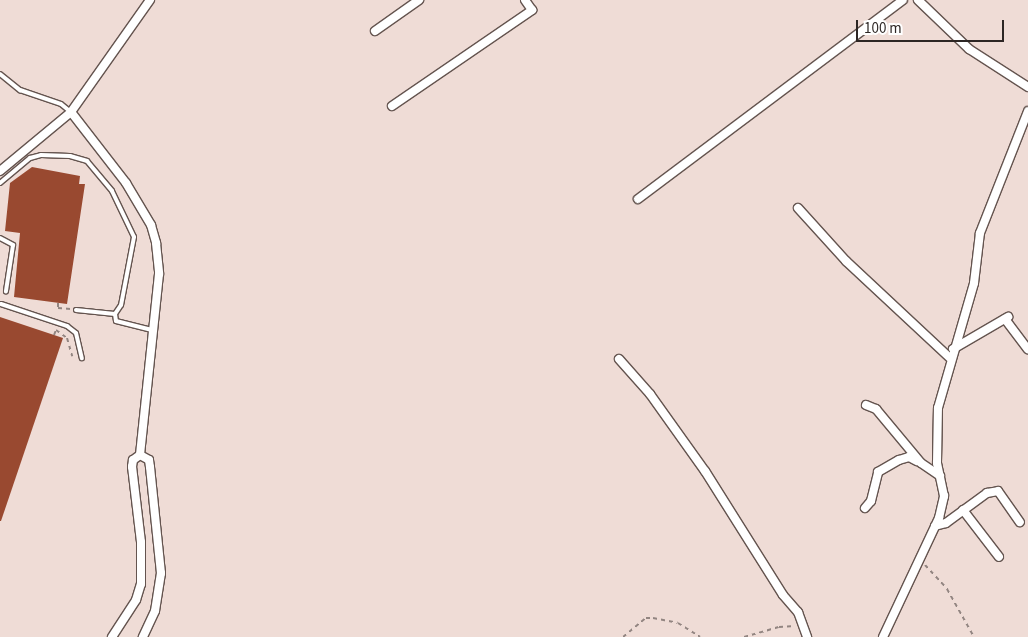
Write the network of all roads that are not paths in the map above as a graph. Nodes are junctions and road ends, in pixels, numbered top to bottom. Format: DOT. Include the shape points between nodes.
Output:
graph roads {
  1 [pos="150,0"];
  2 [pos="419,0"];
  3 [pos="525,0"];
  4 [pos="903,0"];
  5 [pos="918,0"];
  6 [pos="375,32"];
  7 [pos="0,74"];
  8 [pos="1028,87"];
  9 [pos="392,106"];
  10 [pos="1028,110"];
  11 [pos="71,112"];
  12 [pos="0,171"];
  13 [pos="0,184"];
  14 [pos="638,199"];
  15 [pos="798,208"];
  16 [pos="0,238"];
  17 [pos="6,291"];
  18 [pos="1,304"];
  19 [pos="76,310"];
  20 [pos="115,314"];
  21 [pos="154,330"];
  22 [pos="953,349"];
  23 [pos="1028,349"];
  24 [pos="82,358"];
  25 [pos="950,358"];
  26 [pos="619,359"];
  27 [pos="866,405"];
  28 [pos="140,455"];
  29 [pos="921,463"];
  30 [pos="940,476"];
  31 [pos="865,508"];
  32 [pos="963,510"];
  33 [pos="1020,522"];
  34 [pos="935,526"];
  35 [pos="999,557"];
  36 [pos="805,634"];
  37 [pos="112,637"];
  38 [pos="143,637"];
  39 [pos="883,637"];
  1 -- 11 [label="street"];
  2 -- 6 [label="street"];
  3 -- 9 [label="street" via="532,10"];
  4 -- 14 [label="street"];
  5 -- 8 [label="street" via="969,49"];
  7 -- 11 [label="lane" via="20,90 61,104"];
  10 -- 22 [label="street" via="980,233 974,283"];
  11 -- 12 [label="street"];
  11 -- 21 [label="street" via="126,183 151,225 158,266"];
  13 -- 20 [label="lane" via="30,158 41,155 70,156 87,161 112,192 134,237 121,306"];
  15 -- 25 [label="street" via="846,261"];
  16 -- 17 [label="lane" via="9,240 13,245"];
  18 -- 24 [label="lane" via="76,332"];
  19 -- 20 [label="lane"];
  20 -- 21 [label="lane" via="121,325"];
  21 -- 28 [label="street"];
  22 -- 23 [label="street" via="1006,318"];
  22 -- 25 [label="street"];
  25 -- 30 [label="street" via="935,435"];
  26 -- 36 [label="street" via="650,394 705,471 783,595 798,612"];
  27 -- 29 [label="street" via="876,409"];
  28 -- 37 [label="street" via="133,460 132,466 141,542 141,584 136,600"];
  28 -- 38 [label="street" via="148,460 150,467 161,573 154,610"];
  29 -- 30 [label="street"];
  29 -- 31 [label="street" via="909,457 878,472 871,501"];
  30 -- 34 [label="street" via="944,496"];
  32 -- 33 [label="street" via="988,493 998,492"];
  32 -- 34 [label="street" via="946,523"];
  32 -- 35 [label="street"];
  34 -- 39 [label="street"];
}
